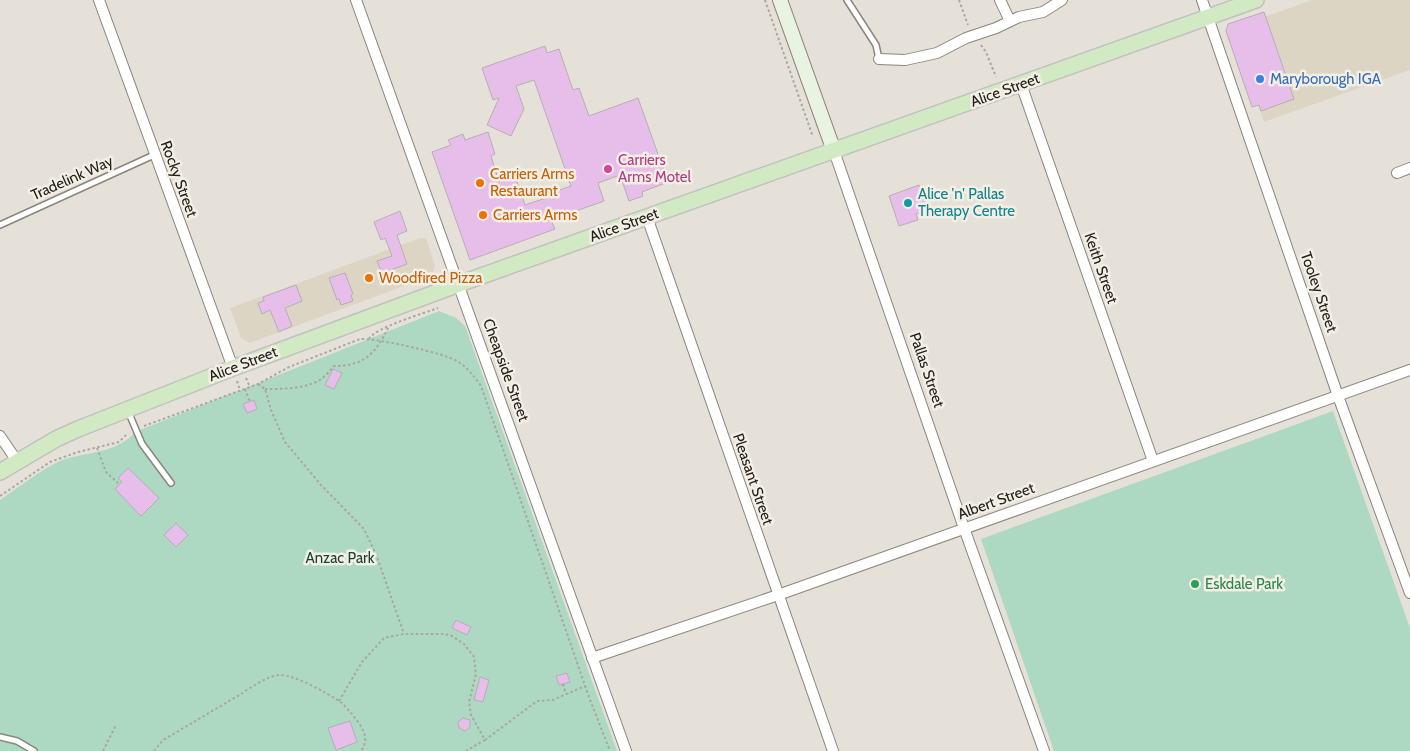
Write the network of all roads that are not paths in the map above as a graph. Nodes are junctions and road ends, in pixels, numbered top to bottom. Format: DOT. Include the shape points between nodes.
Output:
graph roads {
  1 [pos="99,0"];
  2 [pos="356,0"];
  3 [pos="780,0"];
  4 [pos="848,0"];
  5 [pos="1000,0"];
  6 [pos="1062,0"];
  7 [pos="1202,0"];
  8 [pos="1256,0"];
  9 [pos="1208,17"];
  10 [pos="1010,21"];
  11 [pos="879,59"];
  12 [pos="1021,84"];
  13 [pos="834,150"];
  14 [pos="154,154"];
  15 [pos="1410,168"];
  16 [pos="1397,173"];
  17 [pos="647,217"];
  18 [pos="0,225"];
  19 [pos="459,284"];
  20 [pos="1410,370"];
  21 [pos="238,374"];
  22 [pos="1338,396"];
  23 [pos="127,409"];
  24 [pos="0,436"];
  25 [pos="17,460"];
  26 [pos="1153,461"];
  27 [pos="0,472"];
  28 [pos="172,483"];
  29 [pos="964,528"];
  30 [pos="1408,582"];
  31 [pos="1410,594"];
  32 [pos="778,595"];
  33 [pos="592,658"];
  34 [pos="0,737"];
  35 [pos="34,751"];
  36 [pos="626,751"];
  37 [pos="834,751"];
  38 [pos="1044,751"];
  1 -- 14 [label="street, Rocky Street"];
  2 -- 19 [label="street, Cheapside Street"];
  3 -- 13 [label="street, Pallas Street"];
  4 -- 11 [label="lane" via="876,45"];
  5 -- 10 [label="street"];
  6 -- 10 [label="street" via="1043,12"];
  7 -- 9 [label="street, Tooley Street"];
  8 -- 9 [label="main road, Alice Street"];
  9 -- 12 [label="main road, Alice Street"];
  9 -- 22 [label="street, Tooley Street"];
  10 -- 11 [label="street" via="936,53 905,60"];
  12 -- 13 [label="main road, Alice Street"];
  12 -- 26 [label="street, Keith Street"];
  13 -- 17 [label="main road, Alice Street"];
  13 -- 29 [label="street, Pallas Street"];
  14 -- 18 [label="lane, Tradelink Way"];
  14 -- 21 [label="street, Rocky Street"];
  15 -- 16 [label="street"];
  17 -- 19 [label="main road, Alice Street"];
  17 -- 32 [label="street, Pleasant Street"];
  19 -- 21 [label="main road, Alice Street"];
  19 -- 33 [label="street, Cheapside Street"];
  20 -- 22 [label="street, Albert Street"];
  21 -- 23 [label="main road, Alice Street"];
  22 -- 26 [label="street, Albert Street"];
  22 -- 30 [label="street, Tooley Street"];
  23 -- 25 [label="main road, Alice Street" via="56,439"];
  23 -- 28 [label="lane" via="142,444"];
  24 -- 25 [label="street"];
  25 -- 27 [label="main road, Alice Street"];
  26 -- 29 [label="street, Albert Street"];
  29 -- 32 [label="street, Albert Street"];
  29 -- 38 [label="street, Pallas Street"];
  30 -- 31 [label="street, Tooley Street"];
  32 -- 33 [label="street, Albert Street"];
  32 -- 37 [label="street, Pleasant Street"];
  33 -- 36 [label="street, Cheapside Street"];
  34 -- 35 [label="lane" via="17,741"];
}
